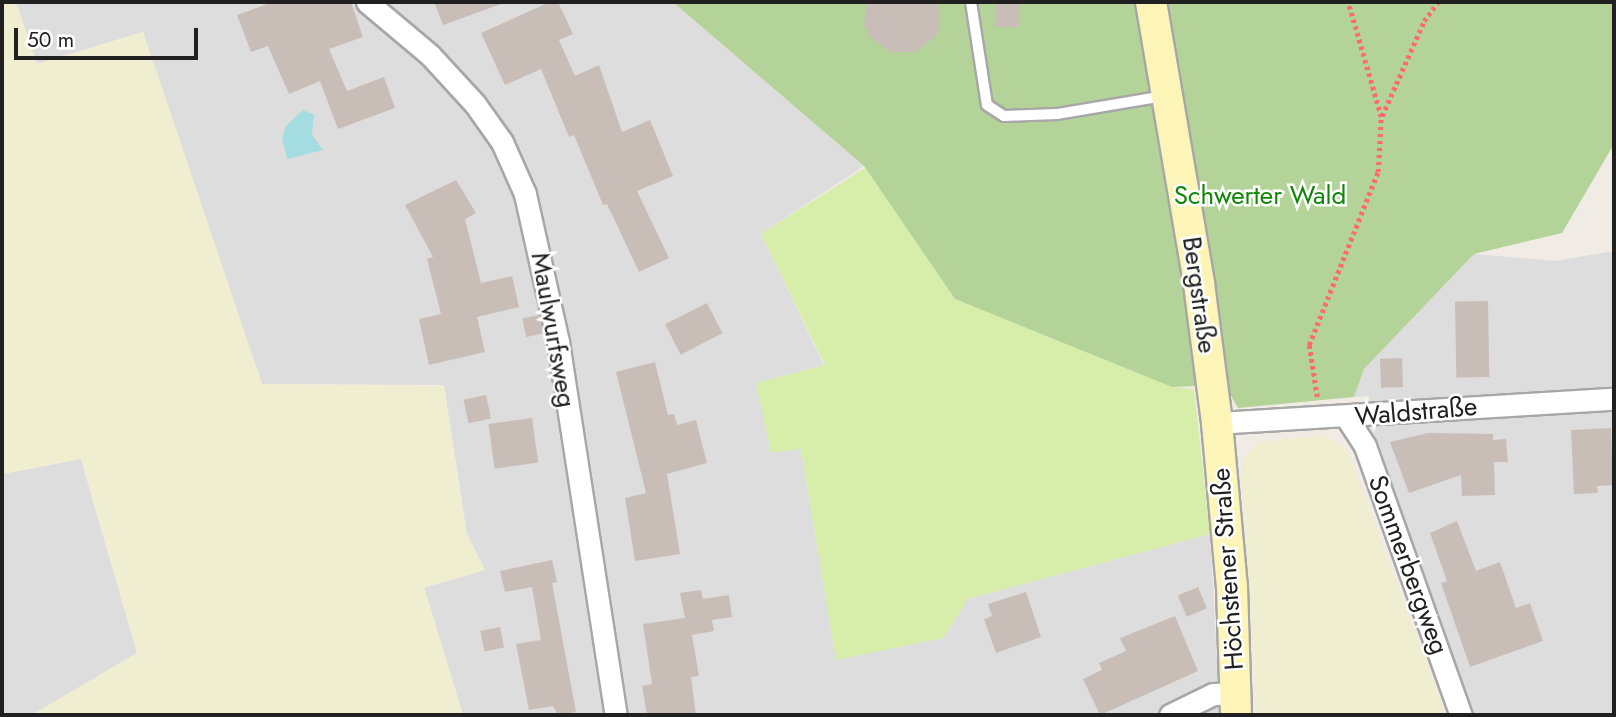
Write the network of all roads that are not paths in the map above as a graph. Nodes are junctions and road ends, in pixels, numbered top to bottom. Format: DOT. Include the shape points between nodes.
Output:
graph roads {
  1 [pos="367,2"];
  2 [pos="971,2"];
  3 [pos="1151,2"];
  4 [pos="1167,96"];
  5 [pos="1614,399"];
  6 [pos="1348,418"];
  7 [pos="1217,423"];
  8 [pos="1236,704"];
  9 [pos="616,715"];
  10 [pos="1170,715"];
  11 [pos="1461,715"];
  1 -- 9 [label="street, Maulwurfsweg" via="429,55 475,104 502,142 525,194 558,341"];
  2 -- 4 [label="lane" via="987,105 1004,116 1057,114"];
  3 -- 4 [label="main road, Bergstraße"];
  4 -- 7 [label="main road, Bergstraße"];
  5 -- 6 [label="street, Waldstraße" via="1365,412"];
  6 -- 7 [label="street, Waldstraße"];
  6 -- 11 [label="street, Sommerbergweg" via="1365,446"];
  7 -- 8 [label="main road, Höchstener Straße"];
  8 -- 10 [label="street" via="1213,694"];
}
